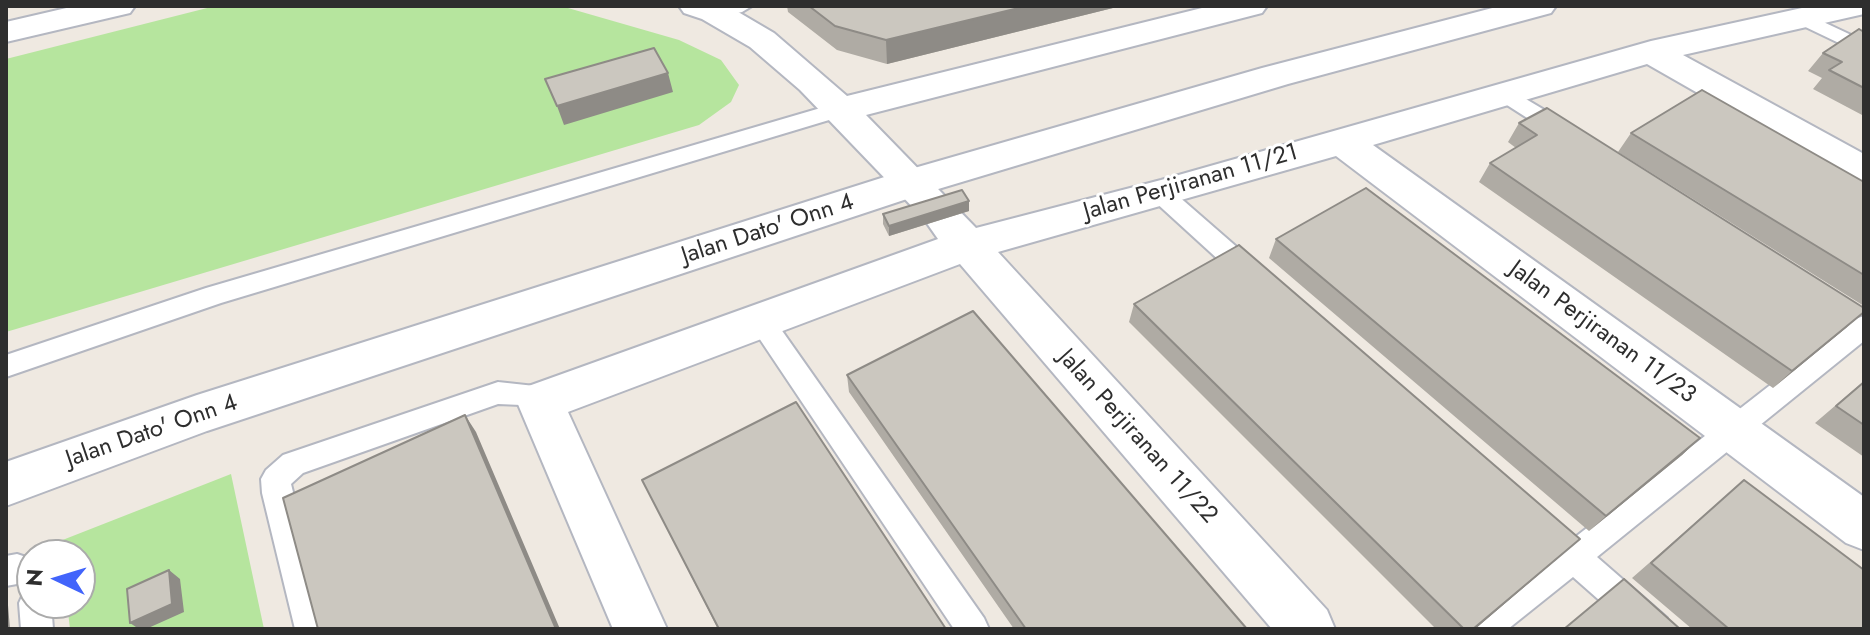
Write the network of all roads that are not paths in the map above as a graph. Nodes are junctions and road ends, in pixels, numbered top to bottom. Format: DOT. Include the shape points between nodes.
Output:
graph roads {
  1 [pos="118,6"];
  2 [pos="1250,6"];
  3 [pos="1539,6"];
  4 [pos="1856,6"];
  5 [pos="717,8"];
  6 [pos="1802,18"];
  7 [pos="6,32"];
  8 [pos="1864,49"];
  9 [pos="1651,52"];
  10 [pos="1504,93"];
  11 [pos="841,109"];
  12 [pos="1340,140"];
  13 [pos="1584,144"];
  14 [pos="1864,171"];
  15 [pos="1161,194"];
  16 [pos="939,214"];
  17 [pos="1279,298"];
  18 [pos="762,322"];
  19 [pos="1860,322"];
  20 [pos="6,366"];
  21 [pos="540,402"];
  22 [pos="1733,430"];
  23 [pos="6,484"];
  24 [pos="1526,515"];
  25 [pos="1864,527"];
  26 [pos="1574,557"];
  27 [pos="311,629"];
  28 [pos="640,629"];
  29 [pos="973,629"];
  30 [pos="1308,629"];
  31 [pos="1483,629"];
  32 [pos="1656,629"];
  1 -- 7 [label="street"];
  2 -- 11 [label="street"];
  3 -- 16 [label="street, Jalan Dato' Onn 4" via="1275,76"];
  4 -- 6 [label="street, Jalan Perjiranan 11/21"];
  5 -- 11 [label="street, Jalan Perjiranan 11/22"];
  6 -- 8 [label="lane"];
  6 -- 9 [label="street, Jalan Perjiranan 11/21"];
  9 -- 10 [label="street, Jalan Perjiranan 11/21"];
  9 -- 14 [label="street"];
  10 -- 12 [label="street, Jalan Perjiranan 11/21"];
  10 -- 13 [label="lane"];
  11 -- 16 [label="street, Jalan Perjiranan 11/22"];
  11 -- 20 [label="lane" via="215,295"];
  12 -- 15 [label="street, Jalan Perjiranan 11/21"];
  12 -- 22 [label="street, Jalan Perjiranan 11/23"];
  15 -- 16 [label="street, Jalan Perjiranan 11/21"];
  15 -- 17 [label="lane"];
  16 -- 18 [label="street, Jalan Perjiranan 11/21"];
  16 -- 23 [label="street, Jalan Dato' Onn 4" via="197,415"];
  16 -- 30 [label="street, Jalan Perjiranan 11/22"];
  18 -- 21 [label="street, Jalan Perjiranan 11/21"];
  18 -- 29 [label="lane"];
  19 -- 22 [label="lane"];
  21 -- 27 [label="lane" via="525,394 498,393 293,464 276,479"];
  21 -- 28 [label="street"];
  22 -- 25 [label="street, Jalan Perjiranan 11/23"];
  22 -- 26 [label="lane"];
  24 -- 26 [label="lane"];
  26 -- 31 [label="lane"];
  26 -- 32 [label="lane"];
}
